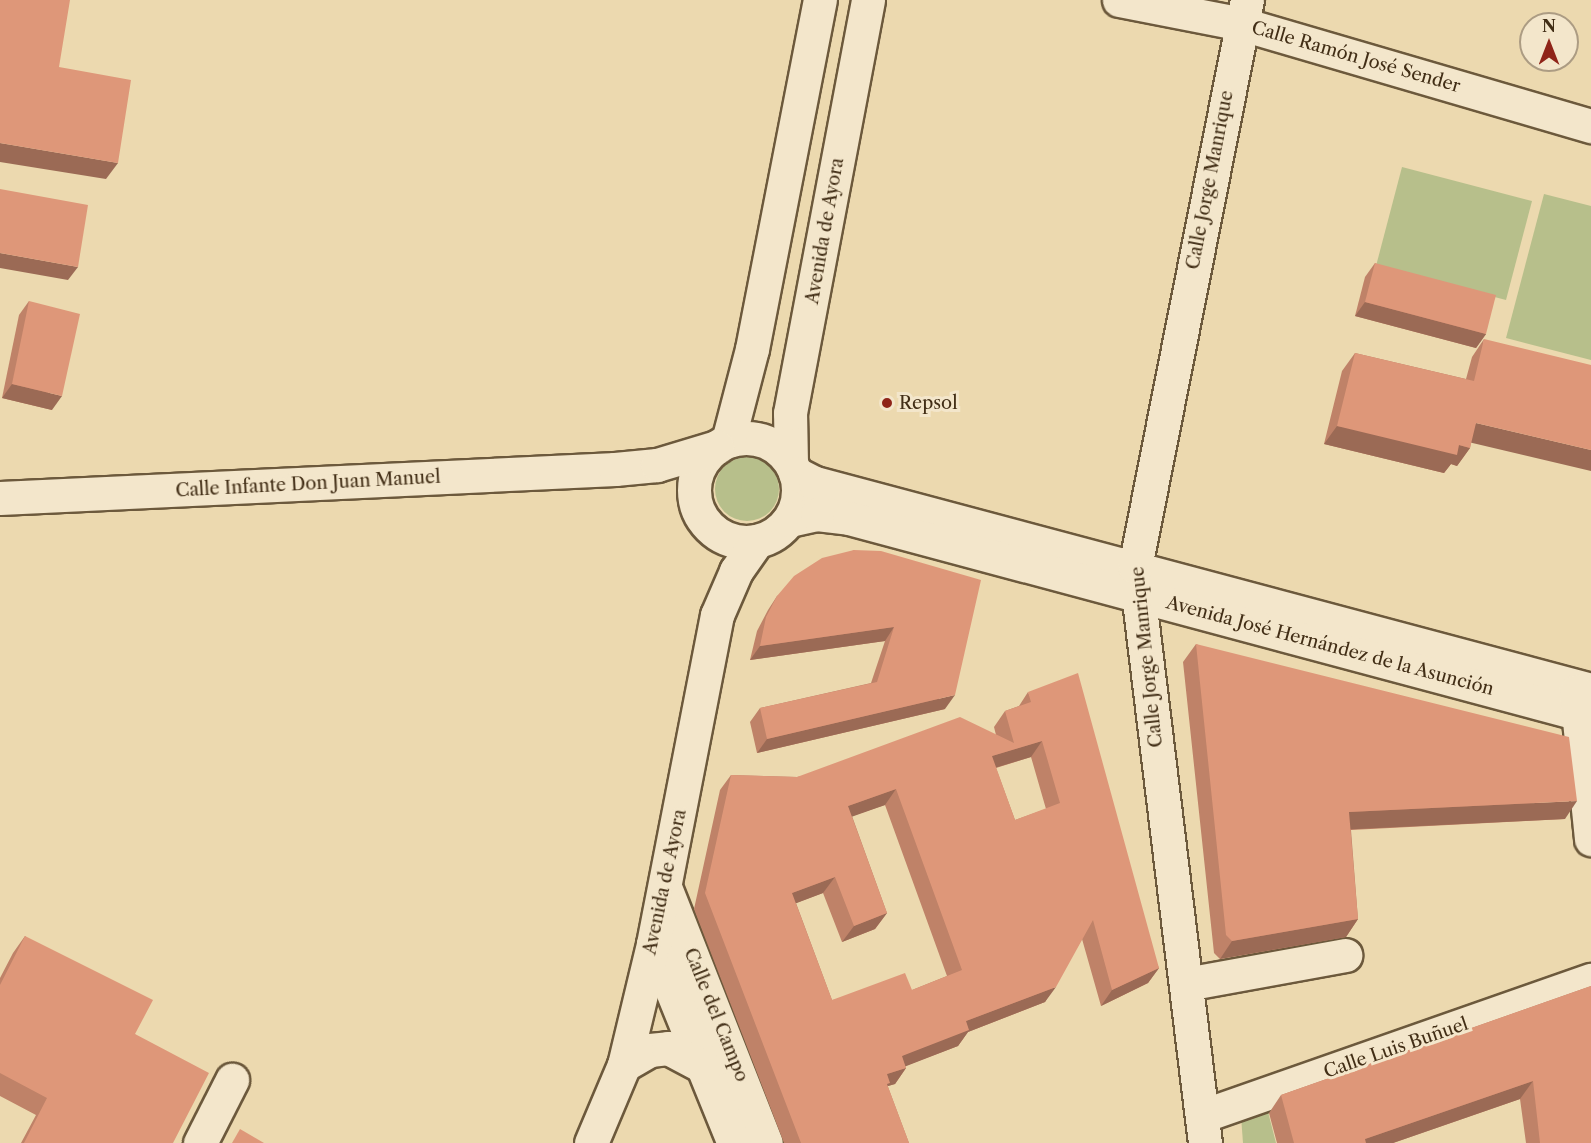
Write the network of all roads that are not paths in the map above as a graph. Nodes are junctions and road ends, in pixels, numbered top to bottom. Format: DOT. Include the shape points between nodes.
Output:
graph roads {
  1 [pos="820,0"];
  2 [pos="868,0"];
  3 [pos="1119,0"];
  4 [pos="1244,12"];
  5 [pos="1591,126"];
  6 [pos="723,444"];
  7 [pos="793,468"];
  8 [pos="615,469"];
  9 [pos="0,498"];
  10 [pos="698,508"];
  11 [pos="789,520"];
  12 [pos="757,541"];
  13 [pos="1136,580"];
  14 [pos="717,615"];
  15 [pos="1583,701"];
  16 [pos="1591,839"];
  17 [pos="665,887"];
  18 [pos="653,944"];
  19 [pos="1345,955"];
  20 [pos="1591,980"];
  21 [pos="1186,984"];
  22 [pos="624,1065"];
  23 [pos="704,1066"];
  24 [pos="232,1080"];
  25 [pos="1203,1130"];
  26 [pos="200,1143"];
  27 [pos="591,1143"];
  28 [pos="734,1143"];
  29 [pos="766,1143"];
  1 -- 6 [label="street" via="752,349"];
  2 -- 7 [label="street, Avenida de Ayora" via="790,413"];
  3 -- 4 [label="street, Calle Ramón José Sender"];
  4 -- 5 [label="street, Calle Ramón José Sender"];
  4 -- 13 [label="street, Calle Jorge Manrique"];
  6 -- 7 [label="street" via="753,439 766,442"];
  6 -- 8 [label="street, Calle Infante Don Juan Manuel" via="657,465"];
  6 -- 10 [label="street" via="698,469"];
  7 -- 11 [label="street" via="797,502"];
  7 -- 13 [label="street, Avenida José Hernández de la Asunción" via="814,483"];
  8 -- 9 [label="street, Calle Infante Don Juan Manuel"];
  8 -- 10 [label="street, Calle Infante Don Juan Manuel" via="652,476"];
  10 -- 12 [label="street" via="725,538"];
  10 -- 14 [label="street, Avenida de Ayora" via="714,554"];
  11 -- 12 [label="street" via="773,535"];
  11 -- 13 [label="street, Avenida José Hernández de la Asunción" via="817,514 849,518"];
  12 -- 14 [label="street, Avenida de Ayora" via="736,571"];
  13 -- 15 [label="street, Avenida José Hernández de la Asunción"];
  13 -- 21 [label="street, Calle Jorge Manrique"];
  14 -- 17 [label="street, Avenida de Ayora"];
  15 -- 16 [label="street"];
  17 -- 18 [label="street, Avenida de Ayora"];
  17 -- 29 [label="street, Calle del Campo"];
  18 -- 22 [label="street, Avenida de Ayora"];
  18 -- 23 [label="street, Calle del Campo"];
  19 -- 21 [label="street"];
  20 -- 25 [label="street, Calle Luis Buñuel"];
  21 -- 25 [label="street, Calle Jorge Manrique"];
  22 -- 23 [label="street, Calle del Campo" via="650,1050 668,1048"];
  22 -- 27 [label="street, Avenida de Ayora"];
  23 -- 28 [label="street, Calle del Campo"];
  24 -- 26 [label="street"];
}
